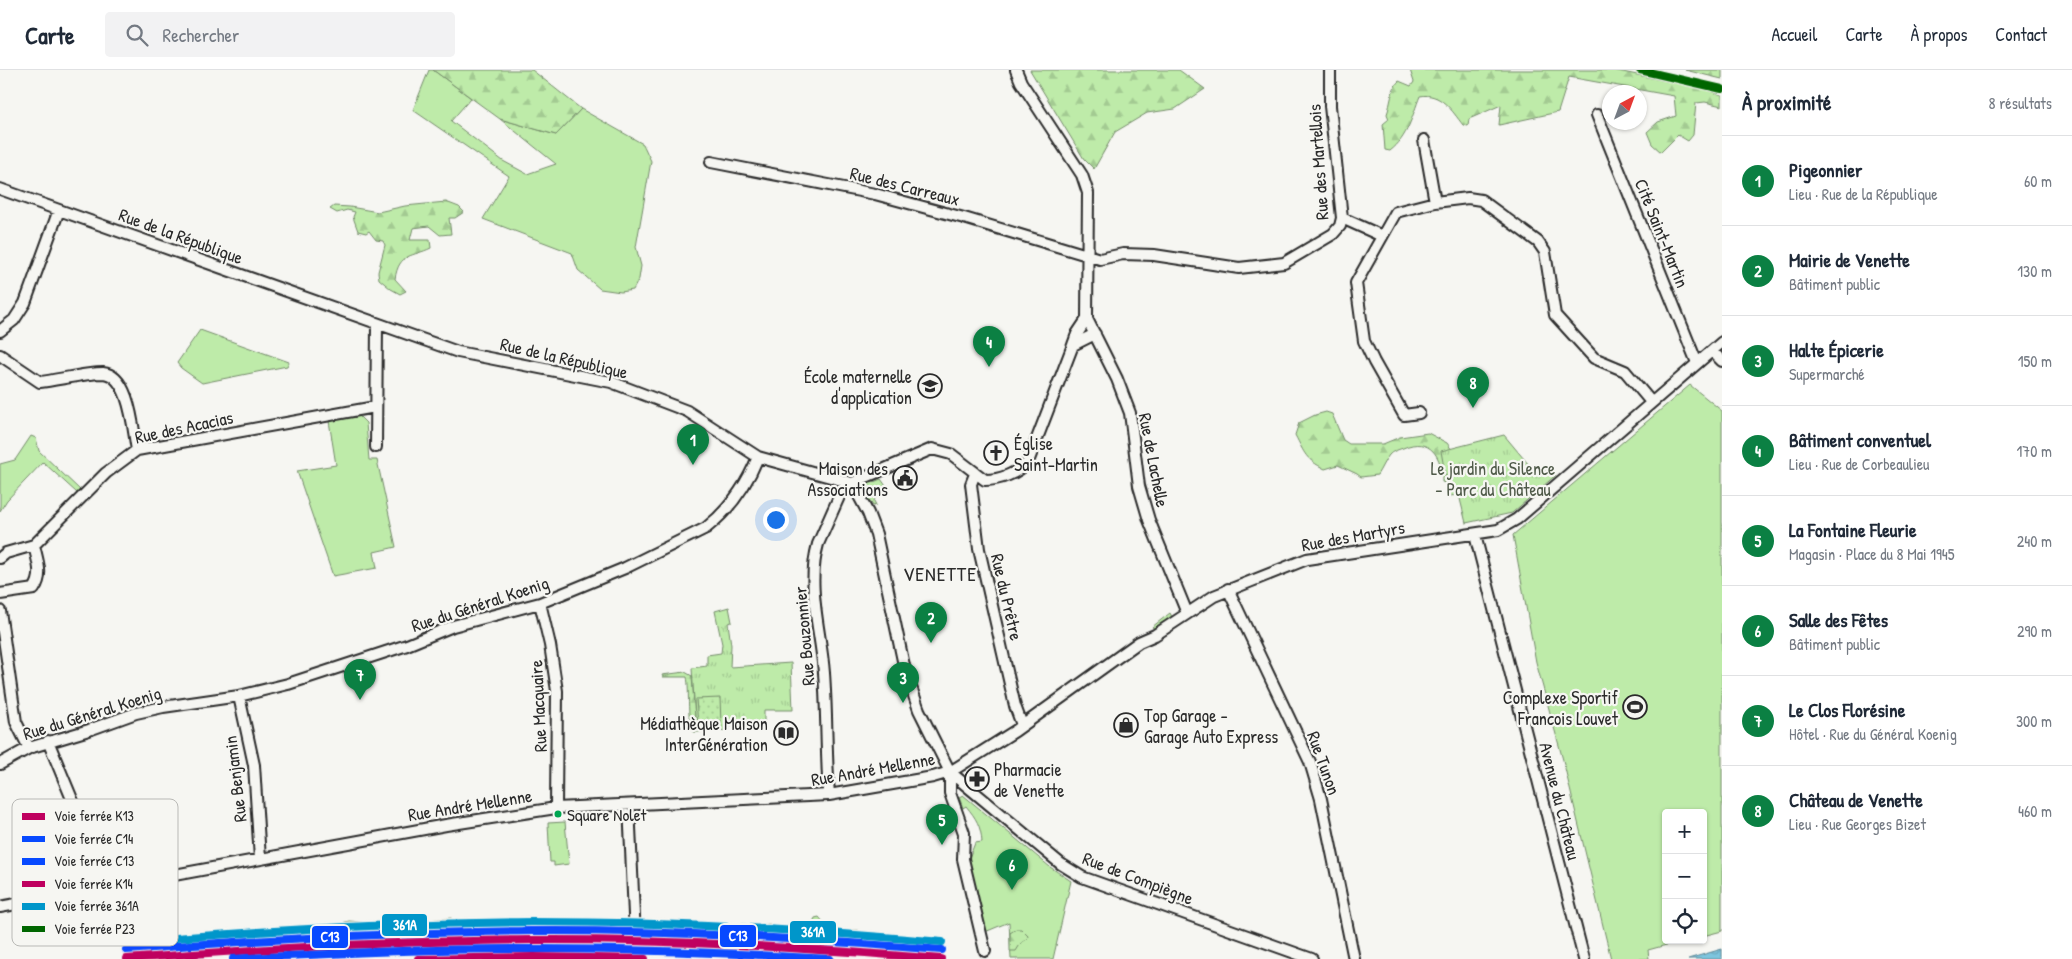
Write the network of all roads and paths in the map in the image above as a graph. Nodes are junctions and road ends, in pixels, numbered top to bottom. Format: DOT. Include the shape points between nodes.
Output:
graph roads {
  1 [pos="1016,70"];
  2 [pos="1330,70"];
  3 [pos="1597,115"];
  4 [pos="1424,140"];
  5 [pos="711,162"];
  6 [pos="0,189"];
  7 [pos="1436,202"];
  8 [pos="58,210"];
  9 [pos="1342,218"];
  10 [pos="1382,236"];
  11 [pos="1088,256"];
  12 [pos="1087,316"];
  13 [pos="377,324"];
  14 [pos="0,331"];
  15 [pos="1095,334"];
  16 [pos="1722,342"];
  17 [pos="1073,345"];
  18 [pos="1712,351"];
  19 [pos="0,355"];
  20 [pos="1722,361"];
  21 [pos="1697,363"];
  22 [pos="1651,402"];
  23 [pos="375,407"];
  24 [pos="1420,413"];
  25 [pos="376,447"];
  26 [pos="136,450"];
  27 [pos="758,457"];
  28 [pos="975,474"];
  29 [pos="852,483"];
  30 [pos="1475,535"];
  31 [pos="34,545"];
  32 [pos="0,558"];
  33 [pos="1228,589"];
  34 [pos="0,594"];
  35 [pos="540,603"];
  36 [pos="0,611"];
  37 [pos="1187,613"];
  38 [pos="239,696"];
  39 [pos="1022,726"];
  40 [pos="48,741"];
  41 [pos="30,748"];
  42 [pos="0,764"];
  43 [pos="950,772"];
  44 [pos="829,795"];
  45 [pos="72,799"];
  46 [pos="629,805"];
  47 [pos="556,808"];
  48 [pos="260,859"];
  49 [pos="178,874"];
  50 [pos="985,951"];
  51 [pos="636,959"];
  52 [pos="1312,959"];
  53 [pos="1354,959"];
  54 [pos="1584,959"];
  1 -- 11 [label="street" via="1082,175 1088,193"];
  2 -- 9 [label="street, Rue des Martellois" via="1330,106"];
  3 -- 21 [label="street, Cité Saint-Martin"];
  4 -- 7 [label="street"];
  5 -- 11 [label="street, Rue des Carreaux" via="875,194"];
  6 -- 8 [label="street, Rue de la République"];
  7 -- 10 [label="street" via="1396,212"];
  7 -- 22 [label="street" via="1468,198 1481,200 1538,242 1545,252 1555,315 1594,358 1625,371"];
  8 -- 13 [label="street, Rue de la République"];
  8 -- 14 [label="street" via="26,303 14,320"];
  9 -- 10 [label="street"];
  9 -- 11 [label="street, Rue des Martellois" via="1333,234 1284,263 1240,268 1154,255 1123,254 1100,259"];
  10 -- 24 [label="street" via="1356,283 1364,341 1404,415"];
  11 -- 12 [label="street"];
  12 -- 15 [label="street, Rue de Lachelle"];
  12 -- 17 [label="street"];
  13 -- 23 [label="street"];
  13 -- 27 [label="street, Rue de la République" via="458,352 611,382 688,411"];
  15 -- 17 [label="street"];
  15 -- 37 [label="street, Rue de Lachelle" via="1130,414 1148,520"];
  16 -- 18 [label="street, Rue des Martyrs"];
  17 -- 28 [label="street" via="1028,462 1020,471 991,480"];
  18 -- 20 [label="street"];
  18 -- 21 [label="street, Rue des Martyrs"];
  19 -- 26 [label="street" via="40,382 104,373 114,378 125,390"];
  21 -- 22 [label="street, Rue des Martyrs"];
  22 -- 30 [label="street, Rue des Martyrs" via="1517,519 1498,530"];
  23 -- 25 [label="street"];
  23 -- 26 [label="street, Rue des Acacias"];
  26 -- 31 [label="street, Rue des Acacias" via="106,473"];
  27 -- 29 [label="street, Rue de la République"];
  27 -- 35 [label="street, Rue du Général Koenig" via="742,487 706,528 625,568"];
  28 -- 29 [label="street" via="951,454 932,449"];
  28 -- 39 [label="street, Rue du Prêtre" via="971,484 979,549"];
  29 -- 43 [label="street" via="876,534 905,670 919,710"];
  29 -- 44 [label="street, Rue Bouzonnier" via="842,490 816,553 814,602 824,672"];
  30 -- 33 [label="street, Rue des Martyrs" via="1307,559"];
  30 -- 54 [label="street, Avenue du Château"];
  31 -- 32 [label="street" via="6,553"];
  31 -- 34 [label="street" via="40,575 34,589"];
  33 -- 37 [label="street, Rue des Martyrs"];
  33 -- 53 [label="street, Rue Tunon" via="1310,762 1321,799"];
  35 -- 38 [label="street, Rue du Général Koenig" via="453,626 365,659"];
  35 -- 47 [label="street, Rue Macquaire" via="557,692"];
  36 -- 41 [label="street" via="16,722"];
  37 -- 39 [label="street, Rue des Martyrs" via="1139,642"];
  38 -- 40 [label="street, Rue du Général Koenig" via="136,713"];
  38 -- 48 [label="street, Rue Benjamin" via="254,765"];
  39 -- 43 [label="street, Rue des Martyrs"];
  40 -- 41 [label="street, Rue du Général Koenig"];
  40 -- 45 [label="street"];
  41 -- 42 [label="street, Rue du Général Koenig"];
  43 -- 44 [label="street, Rue André Mellenne"];
  43 -- 50 [label="street" via="950,793 964,834 963,859"];
  43 -- 52 [label="street, Rue de Compiègne" via="1061,864 1082,877"];
  44 -- 46 [label="street, Rue André Mellenne"];
  46 -- 47 [label="street, Rue André Mellenne"];
  46 -- 51 [label="street"];
  47 -- 48 [label="street, Rue André Mellenne"];
  48 -- 49 [label="street, Rue André Mellenne"];
}
